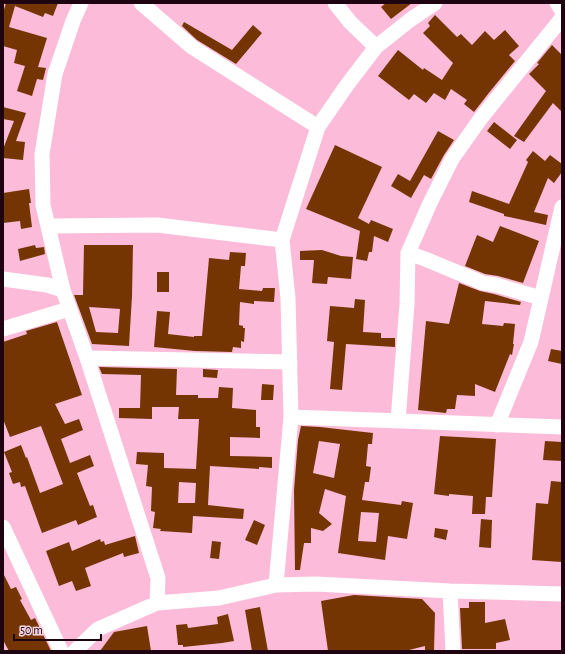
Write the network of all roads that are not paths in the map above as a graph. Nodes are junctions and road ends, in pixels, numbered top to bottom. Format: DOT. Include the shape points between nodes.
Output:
graph roads {
  1 [pos="80,3"];
  2 [pos="141,3"];
  3 [pos="335,3"];
  4 [pos="435,3"];
  5 [pos="557,3"];
  6 [pos="562,11"];
  7 [pos="562,18"];
  8 [pos="376,47"];
  9 [pos="318,127"];
  10 [pos="562,208"];
  11 [pos="48,226"];
  12 [pos="282,240"];
  13 [pos="408,253"];
  14 [pos="3,279"];
  15 [pos="63,290"];
  16 [pos="541,298"];
  17 [pos="69,309"];
  18 [pos="3,329"];
  19 [pos="87,358"];
  20 [pos="290,362"];
  21 [pos="291,417"];
  22 [pos="398,421"];
  23 [pos="497,424"];
  24 [pos="562,427"];
  25 [pos="3,527"];
  26 [pos="7,545"];
  27 [pos="276,585"];
  28 [pos="450,591"];
  29 [pos="562,594"];
  30 [pos="157,602"];
  31 [pos="61,651"];
  32 [pos="75,651"];
  33 [pos="453,651"];
  1 -- 11 [label="street" via="55,74 42,154 43,205"];
  2 -- 9 [label="street" via="192,47"];
  3 -- 8 [label="street"];
  4 -- 8 [label="street"];
  5 -- 6 [label="street"];
  7 -- 13 [label="street" via="481,118 452,159"];
  8 -- 9 [label="street"];
  9 -- 12 [label="street"];
  10 -- 16 [label="street"];
  11 -- 12 [label="street" via="157,225"];
  11 -- 15 [label="street"];
  12 -- 20 [label="street" via="288,298"];
  13 -- 16 [label="street" via="484,283"];
  13 -- 22 [label="street" via="407,304"];
  14 -- 15 [label="street" via="47,285"];
  15 -- 17 [label="street"];
  16 -- 23 [label="street" via="531,342"];
  17 -- 18 [label="street"];
  17 -- 19 [label="street"];
  19 -- 20 [label="street"];
  19 -- 30 [label="street" via="158,578"];
  20 -- 21 [label="street"];
  21 -- 22 [label="street"];
  21 -- 27 [label="street"];
  22 -- 23 [label="street"];
  23 -- 24 [label="street"];
  25 -- 26 [label="street"];
  26 -- 31 [label="street"];
  27 -- 28 [label="street" via="316,584"];
  27 -- 30 [label="street" via="219,598"];
  28 -- 29 [label="street"];
  28 -- 33 [label="street"];
  30 -- 32 [label="street" via="98,629"];
}
